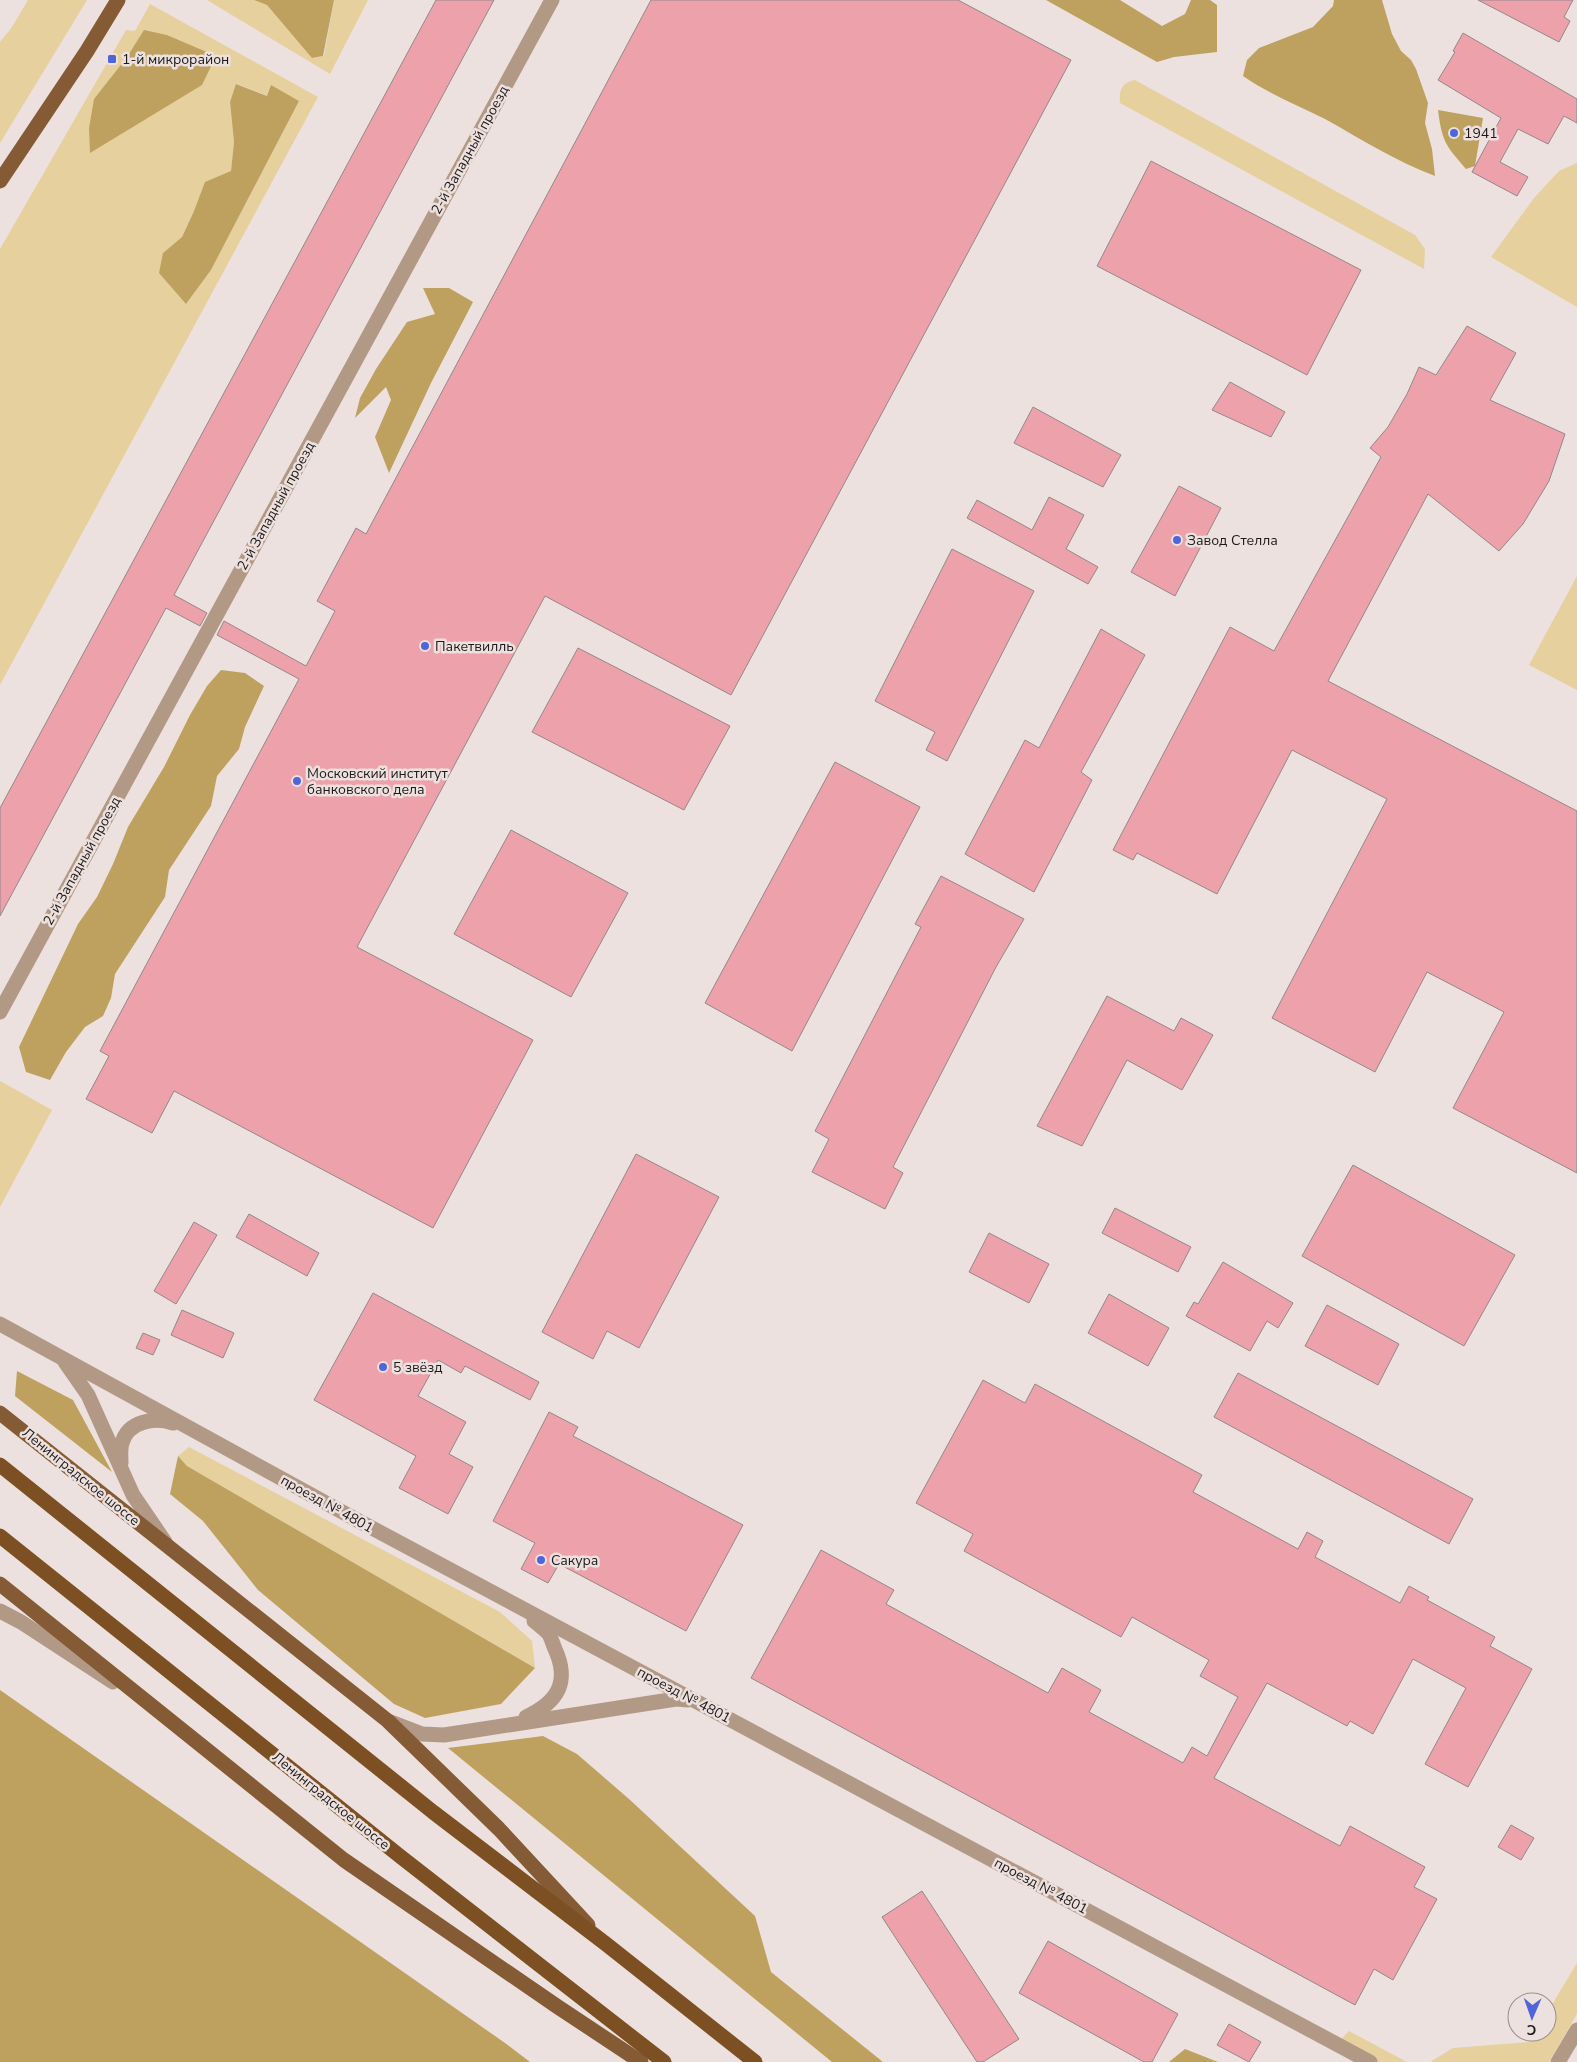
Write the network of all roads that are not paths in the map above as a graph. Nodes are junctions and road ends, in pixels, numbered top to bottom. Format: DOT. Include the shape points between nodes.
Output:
graph roads {
  1 [pos="118,0"];
  2 [pos="552,0"];
  3 [pos="0,181"];
  4 [pos="0,1012"];
  5 [pos="0,1324"];
  6 [pos="63,1359"];
  7 [pos="0,1413"];
  8 [pos="188,1427"];
  9 [pos="0,1465"];
  10 [pos="121,1468"];
  11 [pos="0,1536"];
  12 [pos="169,1548"];
  13 [pos="0,1584"];
  14 [pos="516,1605"];
  15 [pos="0,1611"];
  16 [pos="694,1701"];
  17 [pos="168,1718"];
  18 [pos="388,1721"];
  19 [pos="509,1724"];
  20 [pos="606,1944"];
  21 [pos="1577,2030"];
  22 [pos="641,2062"];
  23 [pos="664,2062"];
  24 [pos="755,2062"];
  25 [pos="1370,2062"];
  26 [pos="1558,2062"];
  1 -- 3 [label="main road"];
  2 -- 4 [label="street, 2-й Западный проезд"];
  5 -- 6 [label="street, проезд № 4801"];
  6 -- 8 [label="street, проезд № 4801"];
  6 -- 10 [label="street" via="88,1394"];
  7 -- 12 [label="main road, Ленинградское шоссе"];
  8 -- 10 [label="street" via="164,1420 138,1424 126,1434 121,1444"];
  8 -- 14 [label="street, проезд № 4801"];
  9 -- 20 [label="highway, Ленинградское шоссе" via="433,1812"];
  10 -- 12 [label="street" via="133,1495"];
  11 -- 23 [label="highway, Ленинградское шоссе" via="401,1857"];
  12 -- 18 [label="main road, Ленинградское шоссе"];
  13 -- 17 [label="main road"];
  14 -- 16 [label="street, проезд № 4801"];
  14 -- 19 [label="street" via="549,1635 562,1664 562,1681 555,1696 540,1710"];
  15 -- 17 [label="street"];
  16 -- 19 [label="street" via="676,1699"];
  16 -- 25 [label="street, проезд № 4801"];
  17 -- 22 [label="main road" via="344,1860"];
  18 -- 19 [label="street" via="422,1734 444,1735"];
  18 -- 20 [label="main road, Ленинградское шоссе" via="498,1829"];
  20 -- 24 [label="highway, Ленинградское шоссе"];
  21 -- 26 [label="street"];
}
